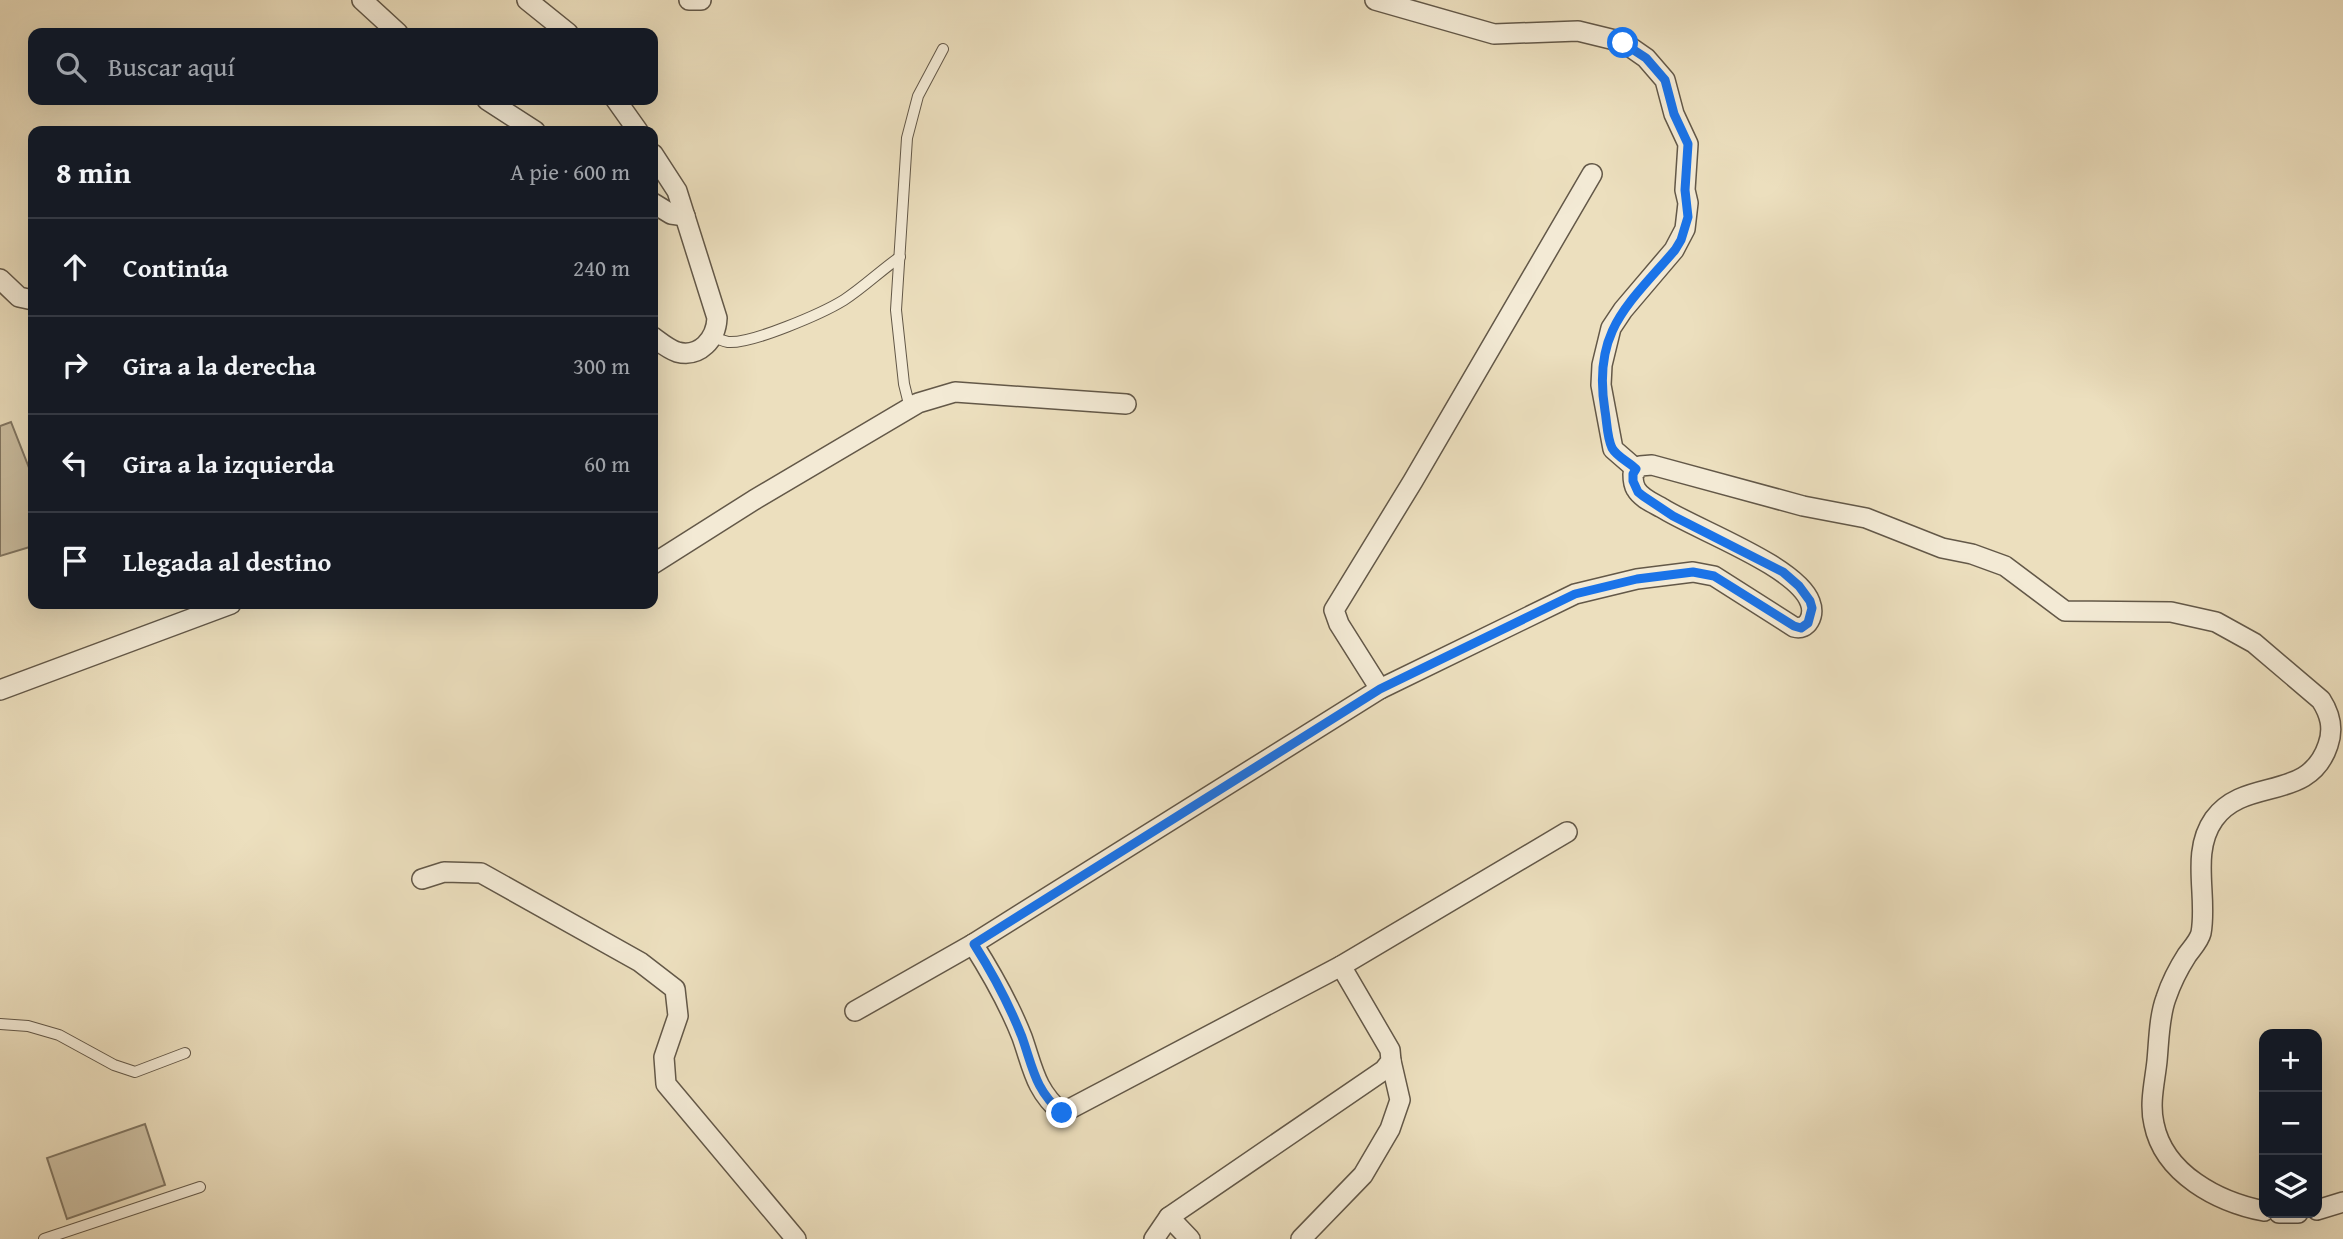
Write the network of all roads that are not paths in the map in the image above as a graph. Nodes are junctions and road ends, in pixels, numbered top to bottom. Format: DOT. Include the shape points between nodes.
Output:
graph roads {
  1 [pos="362,0"];
  2 [pos="527,0"];
  3 [pos="689,0"];
  4 [pos="701,0"];
  5 [pos="1375,0"];
  6 [pos="393,28"];
  7 [pos="562,28"];
  8 [pos="943,49"];
  9 [pos="495,105"];
  10 [pos="620,105"];
  11 [pos="527,126"];
  12 [pos="634,126"];
  13 [pos="658,162"];
  14 [pos="1592,174"];
  15 [pos="658,206"];
  16 [pos="685,216"];
  17 [pos="900,257"];
  18 [pos="0,279"];
  19 [pos="28,299"];
  20 [pos="713,336"];
  21 [pos="658,341"];
  22 [pos="1126,404"];
  23 [pos="910,408"];
  24 [pos="1636,469"];
  25 [pos="658,561"];
  26 [pos="218,609"];
  27 [pos="1380,689"];
  28 [pos="0,690"];
  29 [pos="1566,832"];
  30 [pos="422,880"];
  31 [pos="974,944"];
  32 [pos="1341,966"];
  33 [pos="855,1011"];
  34 [pos="0,1024"];
  35 [pos="185,1053"];
  36 [pos="1391,1061"];
  37 [pos="200,1187"];
  38 [pos="2343,1202"];
  39 [pos="2322,1208"];
  40 [pos="2259,1209"];
  41 [pos="1169,1217"];
  42 [pos="44,1239"];
  43 [pos="796,1239"];
  44 [pos="1154,1239"];
  45 [pos="1190,1239"];
  46 [pos="1301,1239"];
  1 -- 6 [label="street"];
  2 -- 7 [label="street"];
  3 -- 4 [label="street"];
  5 -- 24 [label="street" via="1494,34 1578,31 1623,43 1646,58 1665,80 1688,144 1685,229 1675,250 1611,328 1602,365 1601,385 1613,449"];
  8 -- 17 [label="lane" via="927,76 907,138"];
  9 -- 11 [label="street"];
  10 -- 12 [label="street"];
  13 -- 16 [label="street" via="677,191"];
  14 -- 27 [label="street" via="1334,610"];
  15 -- 16 [label="street"];
  16 -- 20 [label="street" via="717,318"];
  17 -- 20 [label="lane" via="843,300 813,315 754,338 721,341"];
  17 -- 23 [label="lane" via="896,310"];
  18 -- 19 [label="street" via="19,297"];
  20 -- 21 [label="street" via="701,349 685,353"];
  22 -- 23 [label="street" via="955,392"];
  23 -- 25 [label="street"];
  24 -- 27 [label="street" via="1633,481 1643,496 1791,578 1810,601 1808,623 1794,626 1714,576 1693,572 1637,579 1575,594"];
  24 -- 40 [label="street" via="1652,465 1866,518 1942,548 2005,566 2065,611 2171,612 2216,622 2253,643 2321,700 2331,728 2318,766 2302,779 2234,802 2209,829 2199,866 2201,937 2164,1001 2158,1043 2152,1108 2165,1152 2185,1174 2210,1191"];
  26 -- 28 [label="street"];
  27 -- 31 [label="street"];
  29 -- 32 [label="street"];
  30 -- 43 [label="street" via="444,872 481,873 640,962 675,989 678,1016 664,1056 666,1083"];
  31 -- 32 [label="street" via="995,977 1034,1077 1062,1113"];
  31 -- 33 [label="street"];
  32 -- 36 [label="street" via="1390,1050"];
  34 -- 35 [label="lane" via="59,1035 114,1066 135,1072"];
  36 -- 41 [label="street"];
  36 -- 46 [label="street" via="1400,1100 1390,1129 1363,1175"];
  37 -- 42 [label="lane"];
  38 -- 39 [label="street"];
  41 -- 44 [label="street"];
  41 -- 45 [label="street"];
}
